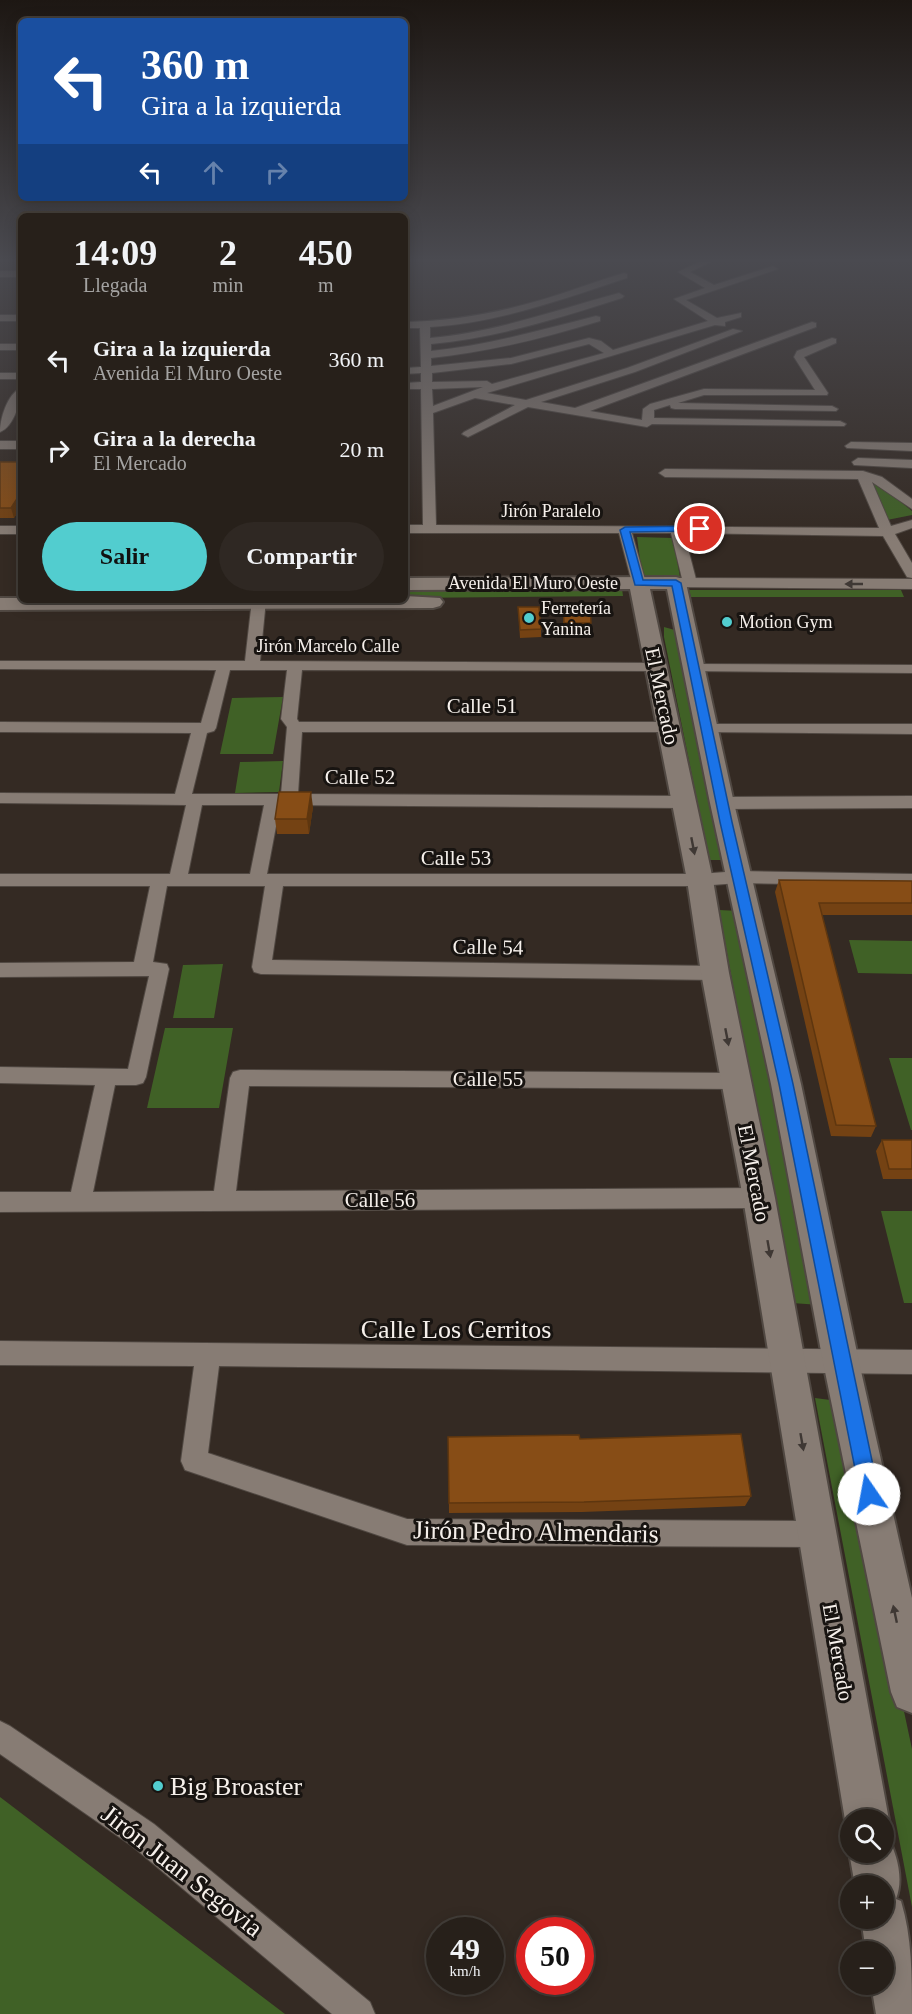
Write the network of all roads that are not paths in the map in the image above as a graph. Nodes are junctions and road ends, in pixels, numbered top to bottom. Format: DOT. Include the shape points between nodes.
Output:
graph roads {
  1 [pos="435,354"];
  2 [pos="536,354"];
  3 [pos="612,354"];
  4 [pos="676,354"];
  5 [pos="732,354"];
  6 [pos="801,354"];
  7 [pos="426,355"];
  8 [pos="426,370"];
  9 [pos="408,371"];
  10 [pos="0,376"];
  11 [pos="18,376"];
  12 [pos="505,383"];
  13 [pos="408,386"];
  14 [pos="426,386"];
  15 [pos="443,386"];
  16 [pos="473,394"];
  17 [pos="18,395"];
  18 [pos="454,401"];
  19 [pos="527,403"];
  20 [pos="654,406"];
  21 [pos="832,409"];
  22 [pos="5,410"];
  23 [pos="428,411"];
  24 [pos="573,413"];
  25 [pos="648,423"];
  26 [pos="840,424"];
  27 [pos="0,429"];
  28 [pos="468,434"];
  29 [pos="0,445"];
  30 [pos="18,445"];
  31 [pos="851,446"];
  32 [pos="912,447"];
  33 [pos="858,462"];
  34 [pos="912,464"];
  35 [pos="665,473"];
  36 [pos="863,475"];
  37 [pos="912,505"];
  38 [pos="912,524"];
  39 [pos="408,529"];
  40 [pos="430,529"];
  41 [pos="677,529"];
  42 [pos="0,530"];
  43 [pos="18,530"];
  44 [pos="625,530"];
  45 [pos="887,532"];
  46 [pos="912,574"];
  47 [pos="408,584"];
  48 [pos="912,584"];
  49 [pos="18,587"];
  50 [pos="0,588"];
  51 [pos="682,588"];
  52 [pos="640,591"];
  53 [pos="408,597"];
  54 [pos="912,601"];
  55 [pos="86,603"];
  56 [pos="259,603"];
  57 [pos="0,604"];
  58 [pos="0,665"];
  59 [pos="252,665"];
  60 [pos="224,666"];
  61 [pos="295,666"];
  62 [pos="656,667"];
  63 [pos="694,668"];
  64 [pos="912,669"];
  65 [pos="0,727"];
  66 [pos="295,727"];
  67 [pos="669,727"];
  68 [pos="204,728"];
  69 [pos="707,729"];
  70 [pos="912,729"];
  71 [pos="0,798"];
  72 [pos="189,800"];
  73 [pos="281,800"];
  74 [pos="684,802"];
  75 [pos="912,802"];
  76 [pos="722,803"];
  77 [pos="738,877"];
  78 [pos="169,879"];
  79 [pos="0,880"];
  80 [pos="700,880"];
  81 [pos="912,880"];
  82 [pos="266,881"];
  83 [pos="151,969"];
  84 [pos="0,970"];
  85 [pos="715,974"];
  86 [pos="0,1075"];
  87 [pos="107,1076"];
  88 [pos="735,1081"];
  89 [pos="759,1198"];
  90 [pos="80,1201"];
  91 [pos="224,1201"];
  92 [pos="0,1202"];
  93 [pos="0,1353"];
  94 [pos="208,1356"];
  95 [pos="788,1359"];
  96 [pos="841,1362"];
  97 [pos="912,1362"];
  98 [pos="818,1534"];
  99 [pos="912,1692"];
  100 [pos="0,1736"];
  101 [pos="865,1809"];
  102 [pos="886,1929"];
  103 [pos="358,2014"];
  104 [pos="900,2014"];
  1 -- 7 [label="street"];
  2 -- 8 [label="street"];
  3 -- 12 [label="street"];
  4 -- 19 [label="street"];
  5 -- 24 [label="street"];
  6 -- 20 [label="street" via="823,393 704,392"];
  7 -- 8 [label="street"];
  8 -- 9 [label="street"];
  8 -- 14 [label="street"];
  10 -- 11 [label="street"];
  12 -- 15 [label="street"];
  12 -- 16 [label="street"];
  13 -- 14 [label="street"];
  14 -- 15 [label="street"];
  14 -- 23 [label="street"];
  15 -- 18 [label="street"];
  16 -- 18 [label="street"];
  16 -- 19 [label="street"];
  17 -- 22 [label="street"];
  18 -- 23 [label="street"];
  19 -- 24 [label="street"];
  19 -- 28 [label="street"];
  20 -- 21 [label="street"];
  20 -- 25 [label="street" via="649,409"];
  22 -- 27 [label="street"];
  23 -- 40 [label="street"];
  24 -- 25 [label="street"];
  25 -- 26 [label="street"];
  29 -- 30 [label="street"];
  31 -- 32 [label="street"];
  33 -- 34 [label="street"];
  35 -- 36 [label="street"];
  36 -- 37 [label="street" via="878,480"];
  36 -- 45 [label="street"];
  38 -- 45 [label="street, Jirón Paralelo"];
  39 -- 40 [label="street, Jirón Paralelo"];
  40 -- 44 [label="street, Jirón Paralelo"];
  41 -- 44 [label="street, Jirón Paralelo"];
  41 -- 45 [label="street, Jirón Paralelo"];
  41 -- 51 [label="street"];
  42 -- 43 [label="street"];
  44 -- 52 [label="street, El Mercado"];
  45 -- 46 [label="street"];
  47 -- 52 [label="main road, Avenida El Muro Oeste"];
  48 -- 51 [label="street, Avenida El Muro Oeste, one-way"];
  49 -- 50 [label="main road"];
  51 -- 52 [label="main road, Avenida El Muro Oeste"];
  51 -- 54 [label="street, Avenida El Muro Oeste"];
  51 -- 63 [label="main road, El Mercado"];
  52 -- 53 [label="main road, Avenida El Muro Oeste"];
  52 -- 62 [label="main road, El Mercado"];
  55 -- 57 [label="main road, Avenida El Muro Oeste"];
  56 -- 59 [label="street"];
  58 -- 60 [label="street, Jirón Marcelo Calle"];
  59 -- 60 [label="street, Jirón Marcelo Calle"];
  59 -- 61 [label="street, Jirón Marcelo Calle"];
  60 -- 68 [label="street"];
  61 -- 62 [label="street, Jirón Marcelo Calle"];
  61 -- 66 [label="street" via="289,719"];
  62 -- 67 [label="main road, El Mercado"];
  63 -- 64 [label="street"];
  63 -- 69 [label="main road, El Mercado"];
  65 -- 68 [label="street"];
  66 -- 67 [label="street, Calle 51"];
  66 -- 73 [label="street"];
  67 -- 74 [label="main road, El Mercado"];
  68 -- 72 [label="street"];
  69 -- 70 [label="street"];
  69 -- 76 [label="main road, El Mercado"];
  71 -- 72 [label="street, Calle 52"];
  72 -- 73 [label="street, Calle 52"];
  72 -- 78 [label="street"];
  73 -- 74 [label="street, Calle 52"];
  73 -- 82 [label="street"];
  74 -- 80 [label="main road, El Mercado, one-way"];
  75 -- 76 [label="street"];
  76 -- 77 [label="main road, El Mercado"];
  77 -- 80 [label="street, Calle 53"];
  77 -- 81 [label="street, Calle 53"];
  77 -- 96 [label="main road, El Mercado" via="786,1084"];
  78 -- 79 [label="street, Calle 53"];
  78 -- 82 [label="street, Calle 53"];
  78 -- 83 [label="street"];
  80 -- 82 [label="street, Calle 53"];
  80 -- 85 [label="main road, El Mercado"];
  82 -- 85 [label="street, Calle 54" via="261,967"];
  83 -- 84 [label="street"];
  83 -- 87 [label="street" via="136,1077"];
  85 -- 88 [label="main road, El Mercado, one-way"];
  86 -- 87 [label="street"];
  87 -- 90 [label="street"];
  88 -- 89 [label="main road, El Mercado"];
  88 -- 91 [label="street, Calle 55" via="240,1078"];
  89 -- 91 [label="street, Calle 56"];
  89 -- 95 [label="main road, El Mercado, one-way"];
  90 -- 91 [label="street, Calle 56"];
  90 -- 92 [label="street, Calle 56"];
  93 -- 94 [label="street, Calle Los Cerritos"];
  94 -- 95 [label="street, Calle Los Cerritos"];
  94 -- 98 [label="street, Jirón Pedro Almendaris" via="194,1461 407,1532"];
  95 -- 96 [label="street, Calle Los Cerritos"];
  95 -- 98 [label="main road, El Mercado, one-way"];
  96 -- 97 [label="street, Calle Los Cerritos"];
  99 -- 96 [label="main road, El Mercado, one-way"];
  98 -- 101 [label="main road, El Mercado"];
  100 -- 103 [label="street, Jirón Juan Segovia" via="143,1835"];
  102 -- 104 [label="main road"];
}
